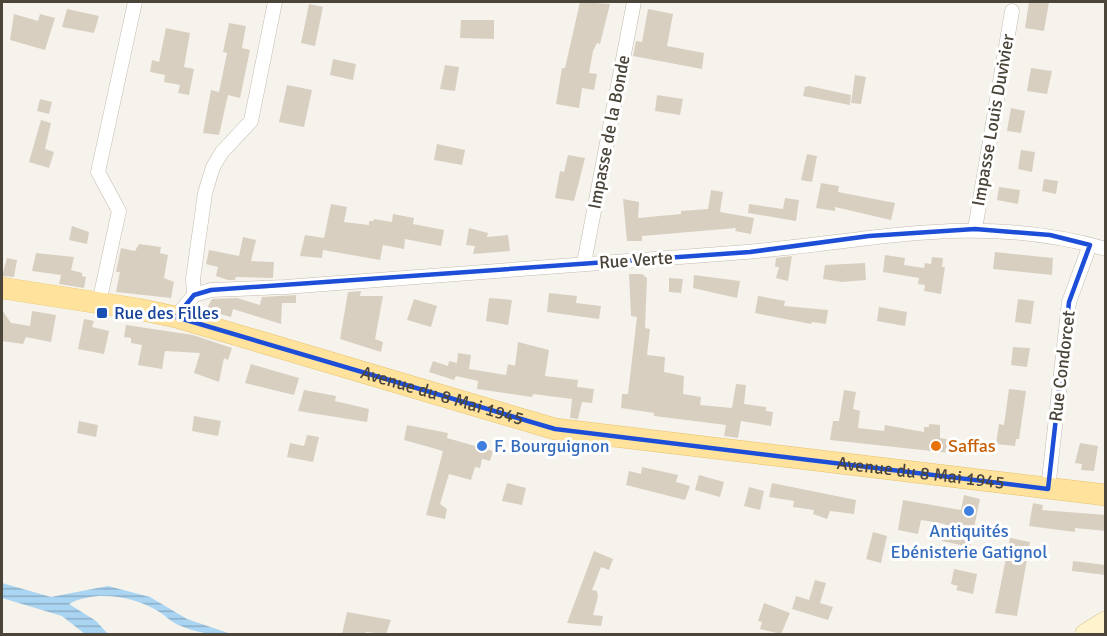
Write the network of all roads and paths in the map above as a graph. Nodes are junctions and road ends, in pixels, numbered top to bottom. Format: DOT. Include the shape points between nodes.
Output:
graph roads {
  1 [pos="135,2"];
  2 [pos="275,2"];
  3 [pos="634,2"];
  4 [pos="1012,11"];
  5 [pos="975,229"];
  6 [pos="1090,245"];
  7 [pos="1106,249"];
  8 [pos="584,263"];
  9 [pos="2,288"];
  10 [pos="194,295"];
  11 [pos="99,303"];
  12 [pos="176,317"];
  13 [pos="1048,489"];
  14 [pos="1106,495"];
  15 [pos="1106,621"];
  16 [pos="1085,634"];
  1 -- 11 [label="street" via="98,172 119,211"];
  2 -- 10 [label="street" via="250,121 222,152 205,193"];
  3 -- 8 [label="street, Impasse de la Bonde"];
  4 -- 5 [label="street, Impasse Louis Duvivier"];
  5 -- 6 [label="street, Rue Verte" via="1050,235"];
  5 -- 8 [label="street, Rue Verte" via="869,236 750,252"];
  6 -- 7 [label="street, Rue Verte"];
  6 -- 13 [label="street, Rue Condorcet" via="1069,302"];
  8 -- 10 [label="street, Rue Verte" via="211,290"];
  9 -- 11 [label="main road, Avenue du 8 Mai 1945"];
  10 -- 12 [label="street"];
  11 -- 12 [label="main road, Avenue du 8 Mai 1945"];
  12 -- 13 [label="main road, Avenue du 8 Mai 1945" via="555,429"];
  13 -- 14 [label="main road, Avenue du 8 Mai 1945"];
  15 -- 16 [label="street"];
}
